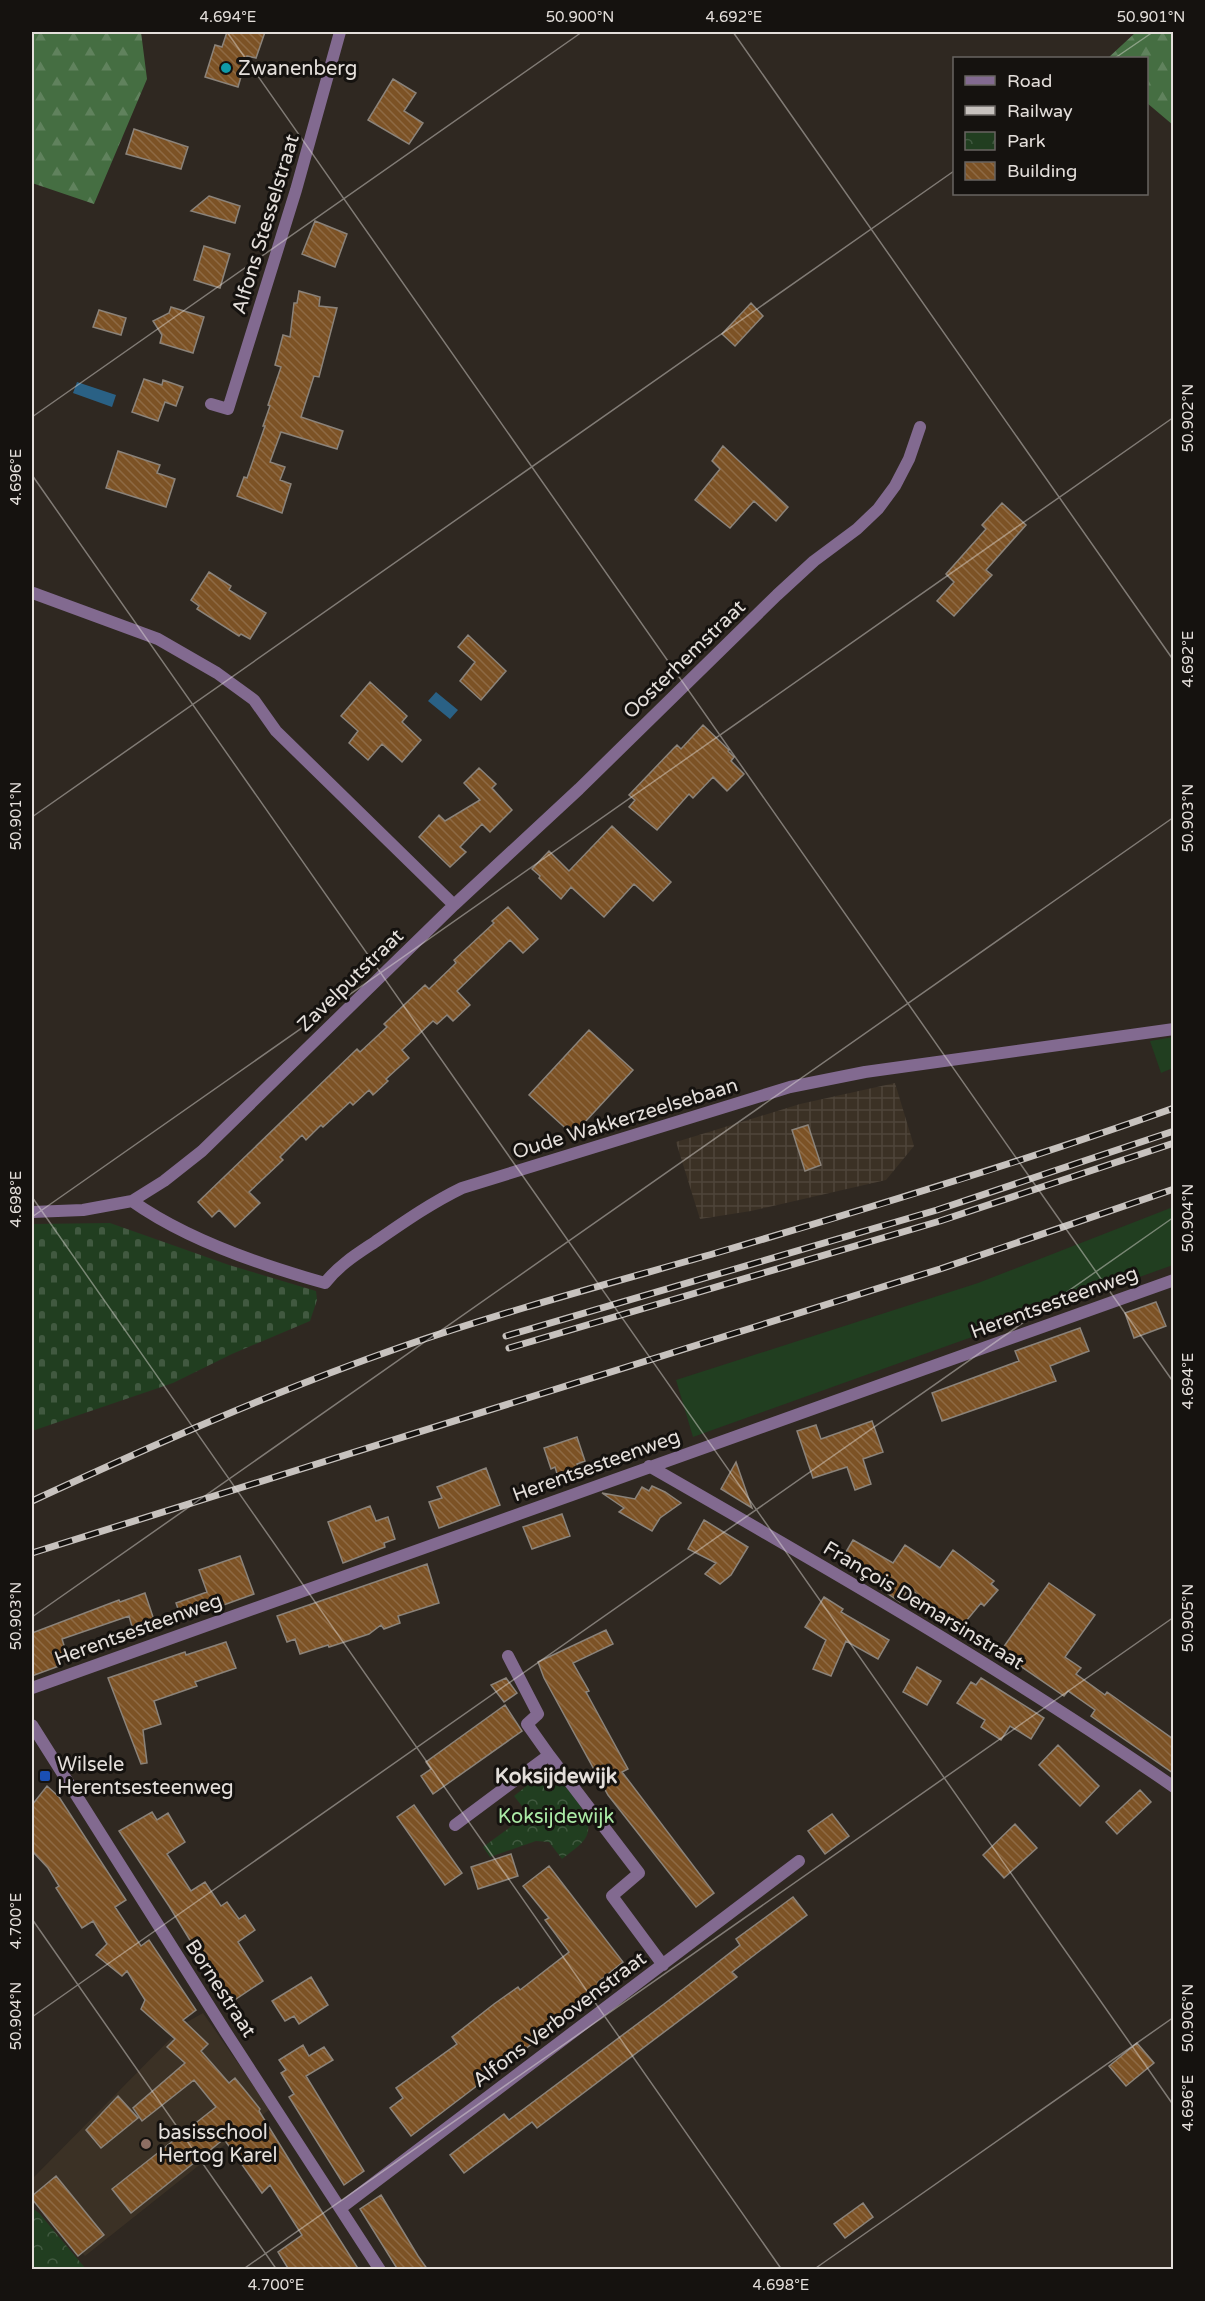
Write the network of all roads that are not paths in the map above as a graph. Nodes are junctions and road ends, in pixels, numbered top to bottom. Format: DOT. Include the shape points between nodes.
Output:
graph roads {
  1 [pos="340,32"];
  2 [pos="211,404"];
  3 [pos="920,427"];
  4 [pos="33,593"];
  5 [pos="454,905"];
  6 [pos="1173,1029"];
  7 [pos="132,1201"];
  8 [pos="32,1212"];
  9 [pos="1173,1280"];
  10 [pos="649,1466"];
  11 [pos="508,1656"];
  12 [pos="32,1688"];
  13 [pos="32,1725"];
  14 [pos="549,1755"];
  15 [pos="1173,1786"];
  16 [pos="455,1824"];
  17 [pos="799,1861"];
  18 [pos="663,1965"];
  19 [pos="341,2208"];
  20 [pos="380,2270"];
  1 -- 2 [label="street, Alfons Stesselstraat" via="228,409"];
  3 -- 5 [label="street, Oosterhemstraat" via="909,459 878,509 777,595 571,797"];
  4 -- 5 [label="street" via="158,639 254,700 276,731"];
  5 -- 7 [label="street, Zavelputstraat" via="202,1151"];
  6 -- 7 [label="street, Oude Wakkerzeelsebaan" via="865,1072 790,1087 462,1188 399,1225 335,1270 326,1283 233,1252 157,1219"];
  7 -- 8 [label="street, Zavelputstraat" via="82,1210"];
  9 -- 10 [label="street, Herentsesteenweg"];
  10 -- 12 [label="street, Herentsesteenweg"];
  10 -- 15 [label="street, François Demarsinstraat" via="909,1616"];
  11 -- 14 [label="street" via="537,1714 527,1724"];
  13 -- 19 [label="street, Bornestraat"];
  14 -- 16 [label="street"];
  14 -- 18 [label="street" via="639,1873 612,1896"];
  17 -- 18 [label="street, Alfons Verbovenstraat"];
  18 -- 19 [label="street, Alfons Verbovenstraat"];
  19 -- 20 [label="street, Bornestraat"];
}
